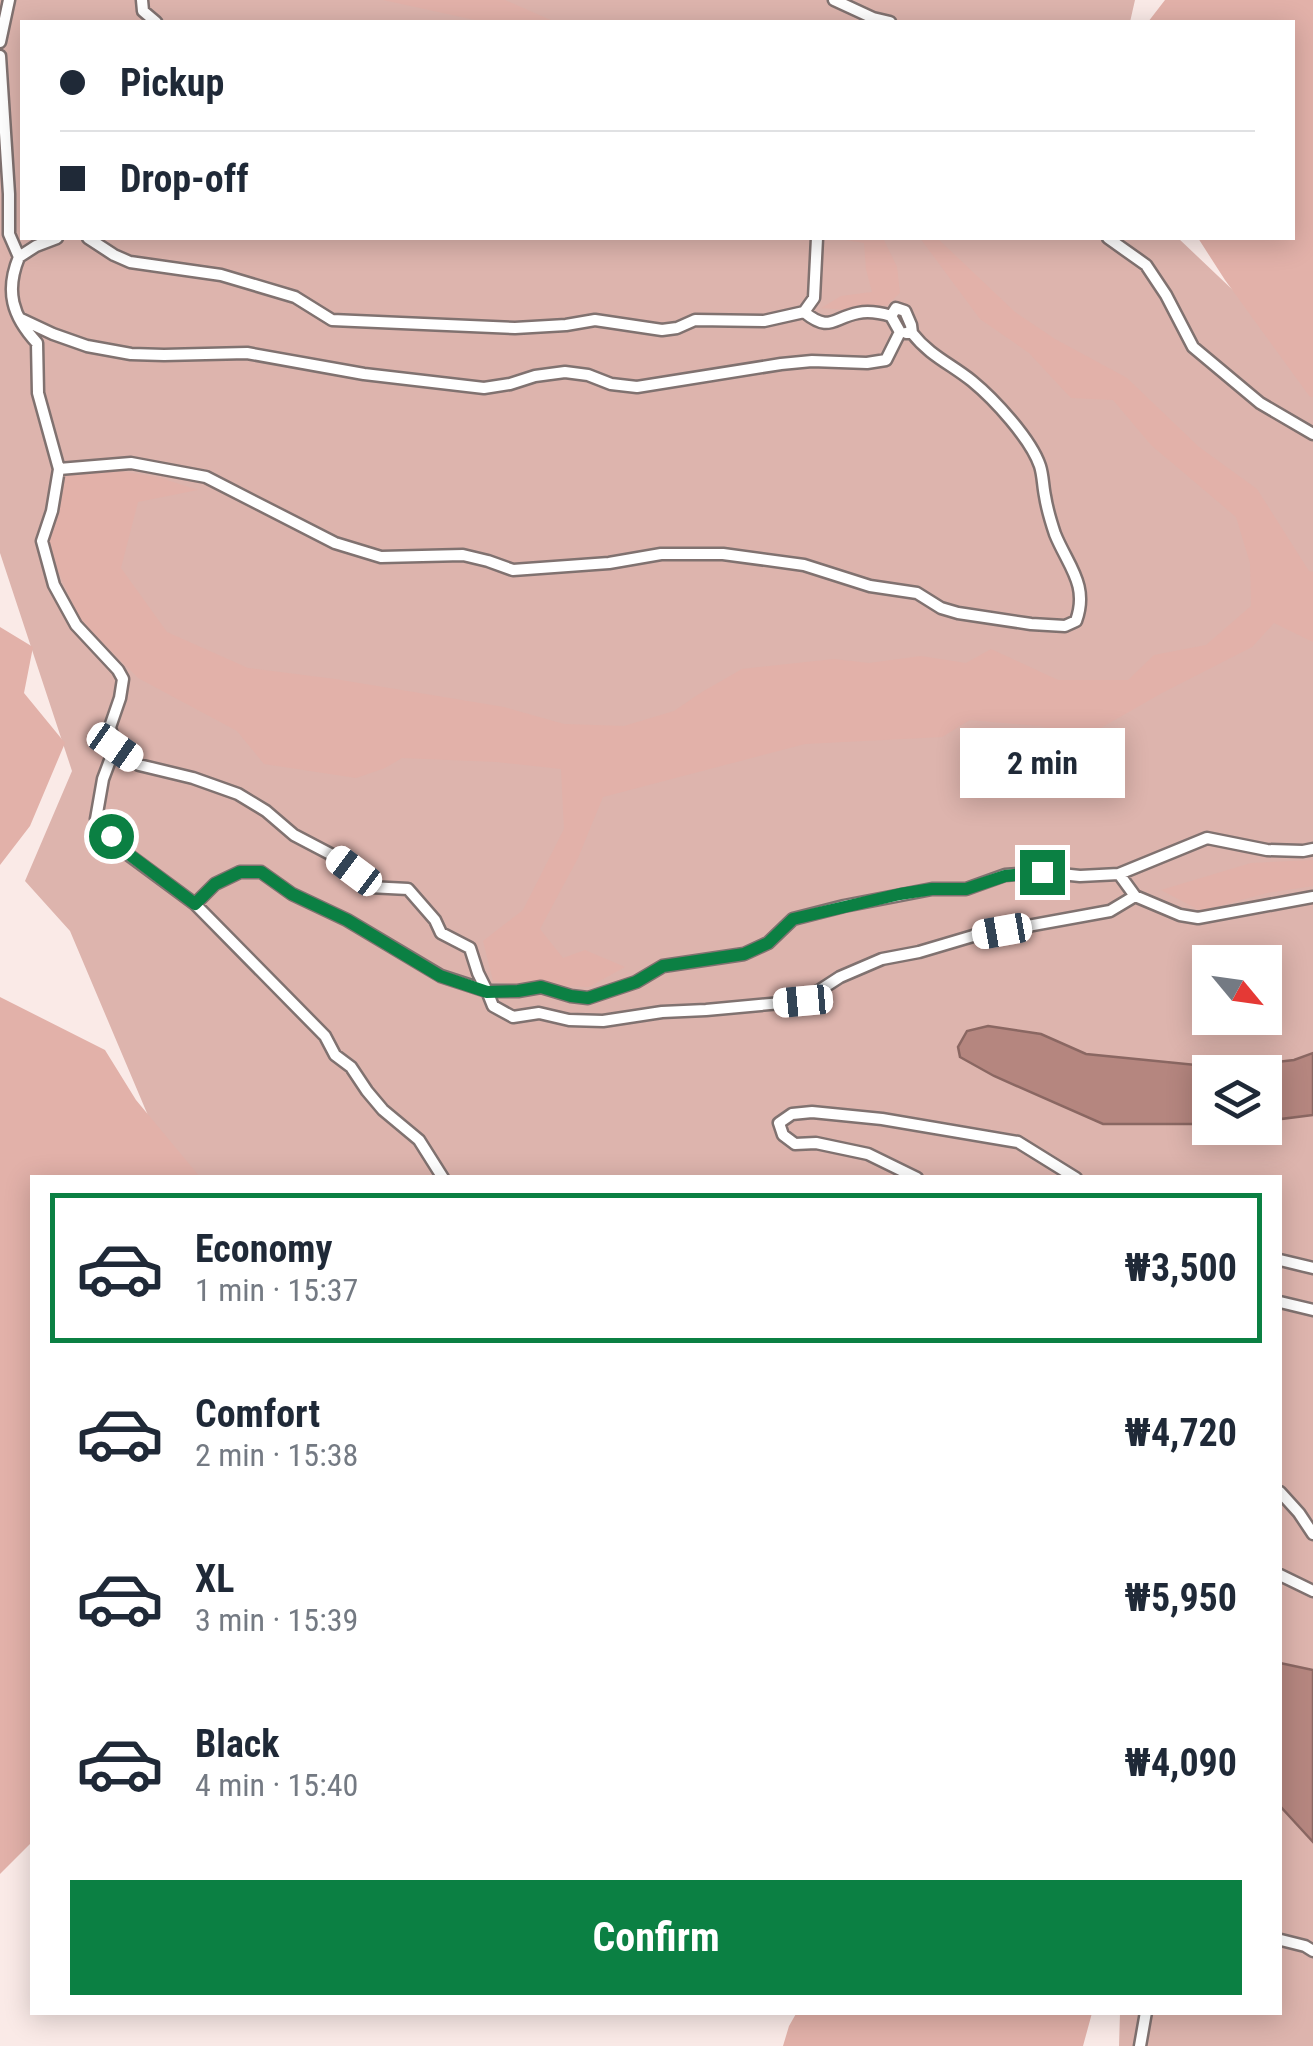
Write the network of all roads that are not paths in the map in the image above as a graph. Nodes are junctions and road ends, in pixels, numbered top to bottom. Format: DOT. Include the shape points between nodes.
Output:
graph roads {
  1 [pos="9,0"];
  2 [pos="834,0"];
  3 [pos="882,20"];
  4 [pos="0,42"];
  5 [pos="0,56"];
  6 [pos="52,240"];
  7 [pos="91,240"];
  8 [pos="818,240"];
  9 [pos="1111,240"];
  10 [pos="19,257"];
  11 [pos="804,312"];
  12 [pos="20,318"];
  13 [pos="906,333"];
  14 [pos="1313,434"];
  15 [pos="59,469"];
  16 [pos="115,747"];
  17 [pos="1313,849"];
  18 [pos="1119,874"];
  19 [pos="1135,896"];
  20 [pos="1313,897"];
  21 [pos="195,904"];
  22 [pos="487,992"];
  23 [pos="441,1175"];
  24 [pos="911,1175"];
  25 [pos="1071,1175"];
  26 [pos="1282,1260"];
  27 [pos="1313,1268"];
  28 [pos="1282,1302"];
  29 [pos="1313,1310"];
  30 [pos="1282,1494"];
  31 [pos="1313,1534"];
  32 [pos="1282,1576"];
  33 [pos="1313,1591"];
  34 [pos="1282,1940"];
  35 [pos="1313,1951"];
  36 [pos="1146,2015"];
  37 [pos="1140,2046"];
  1 -- 4 [label="lane"];
  2 -- 3 [label="lane"];
  5 -- 10 [label="lane" via="9,234"];
  6 -- 10 [label="lane"];
  7 -- 11 [label="lane" via="130,262 221,275 295,297 332,320 515,328 595,320 662,330 695,320 764,322"];
  8 -- 11 [label="lane" via="814,298"];
  9 -- 14 [label="lane" via="1146,265 1193,347 1260,404"];
  10 -- 12 [label="lane" via="10,278"];
  11 -- 13 [label="lane" via="826,324 878,312"];
  12 -- 13 [label="lane" via="87,346 131,354 247,353 484,388 565,372 637,387 781,364 867,363 886,360"];
  12 -- 15 [label="lane" via="37,343 38,393"];
  13 -- 15 [label="lane" via="972,380 1030,447 1055,533 1078,581 1082,604 1076,620 1065,626 1031,624 958,613 917,593 804,565 722,554 513,570 464,555 382,557 335,542 206,477 131,463"];
  15 -- 16 [label="lane" via="42,540 54,585 76,625 123,679 110,727"];
  16 -- 21 [label="lane" via="96,818 126,852"];
  16 -- 22 [label="lane" via="140,764 238,794 369,887 408,889 441,933 470,948"];
  17 -- 18 [label="lane" via="1267,850 1207,838"];
  18 -- 19 [label="lane"];
  18 -- 22 [label="lane" via="1005,876 966,889 844,906 793,919 744,954 663,966 588,998 541,987"];
  19 -- 20 [label="lane" via="1198,918"];
  19 -- 22 [label="lane" via="1110,912 882,959 803,1001 603,1021 539,1013 513,1017 493,1006"];
  21 -- 22 [label="lane" via="215,884 240,872 261,872 440,976"];
  21 -- 23 [label="lane" via="324,1036 383,1110 420,1140"];
  24 -- 25 [label="lane" via="868,1154 795,1144 779,1124 812,1112 1018,1142"];
  26 -- 27 [label="lane"];
  28 -- 29 [label="lane"];
  30 -- 31 [label="lane"];
  32 -- 33 [label="lane"];
  34 -- 35 [label="lane"];
  36 -- 37 [label="lane"];
}
